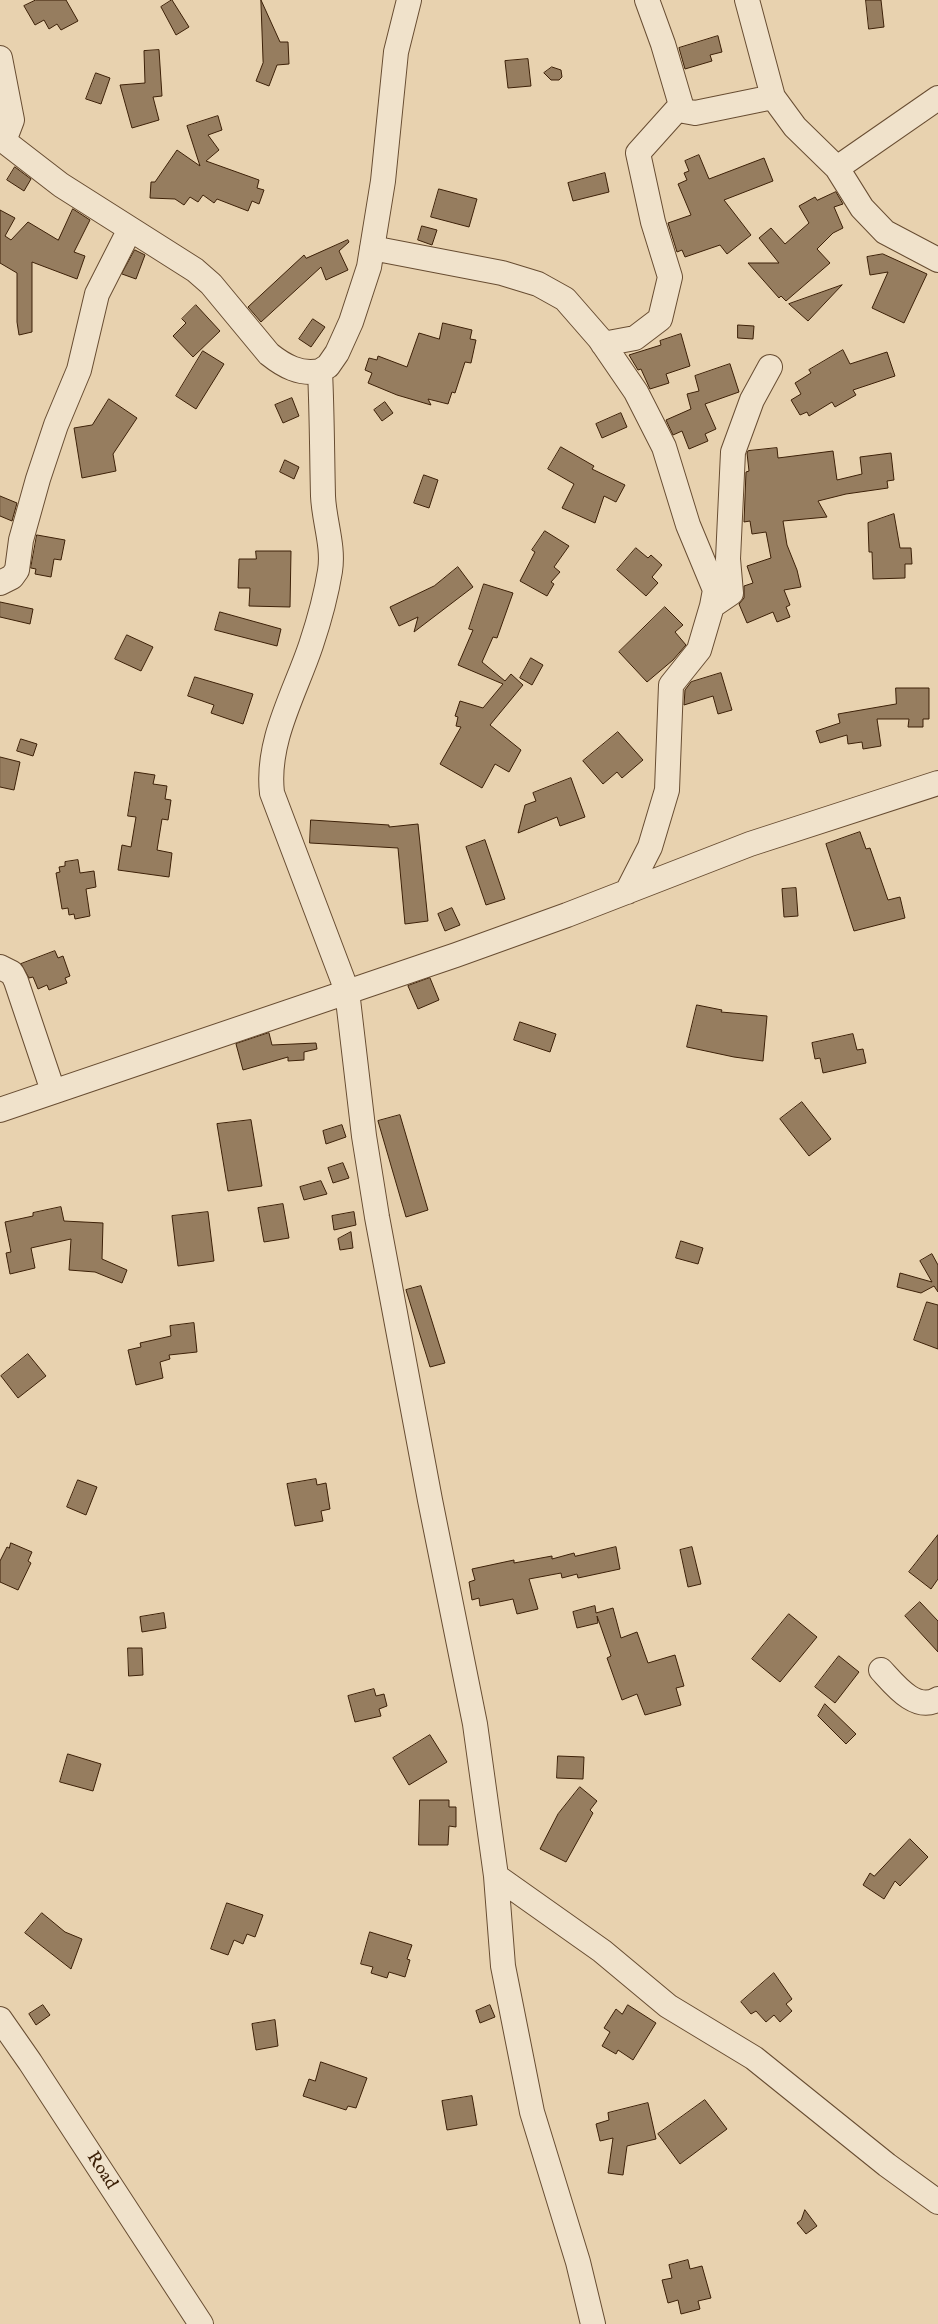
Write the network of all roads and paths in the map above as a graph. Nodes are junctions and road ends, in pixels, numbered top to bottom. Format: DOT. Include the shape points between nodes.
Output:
graph roads {
  1 [pos="409,0"];
  2 [pos="647,0"];
  3 [pos="746,0"];
  4 [pos="0,58"];
  5 [pos="773,98"];
  6 [pos="938,98"];
  7 [pos="681,106"];
  8 [pos="2,140"];
  9 [pos="837,168"];
  10 [pos="130,229"];
  11 [pos="372,248"];
  12 [pos="938,260"];
  13 [pos="603,344"];
  14 [pos="770,367"];
  15 [pos="320,371"];
  16 [pos="0,582"];
  17 [pos="712,606"];
  18 [pos="938,783"];
  19 [pos="627,892"];
  20 [pos="0,966"];
  21 [pos="347,991"];
  22 [pos="54,1091"];
  23 [pos="0,1110"];
  24 [pos="880,1670"];
  25 [pos="938,1699"];
  26 [pos="496,1876"];
  27 [pos="0,2020"];
  28 [pos="938,2202"];
  29 [pos="201,2324"];
  30 [pos="593,2324"];
  1 -- 11 [label="street" via="396,52 383,181"];
  2 -- 7 [label="street"];
  3 -- 5 [label="street"];
  4 -- 8 [label="street" via="12,120"];
  5 -- 7 [label="street" via="695,113 684,111"];
  5 -- 9 [label="street" via="795,127"];
  6 -- 9 [label="street"];
  7 -- 13 [label="street" via="638,153 653,222 670,276 660,319 635,338"];
  8 -- 10 [label="street"];
  9 -- 12 [label="street" via="862,208 885,232"];
  10 -- 15 [label="street" via="177,257 211,284 280,363 308,373"];
  10 -- 16 [label="street" via="97,294 79,370 38,479 21,540 17,570 12,577"];
  11 -- 13 [label="street" via="464,265 538,284 565,299"];
  11 -- 15 [label="street" via="351,322 337,353"];
  13 -- 17 [label="street" via="636,392 664,447 688,525 715,590"];
  14 -- 17 [label="street" via="752,400 733,452 728,559 731,593"];
  15 -- 21 [label="street" via="323,496 331,548 330,568 311,644 282,720 270,774 272,793"];
  17 -- 19 [label="street" via="699,650 671,685 667,790 650,847"];
  18 -- 19 [label="street" via="750,844"];
  19 -- 21 [label="street" via="465,952"];
  20 -- 22 [label="street" via="12,973 16,981"];
  21 -- 22 [label="street"];
  21 -- 26 [label="street" via="377,1217 475,1724"];
  22 -- 23 [label="street"];
  24 -- 25 [label="street" via="903,1695 923,1703"];
  26 -- 28 [label="street" via="602,1951 668,2006 754,2058"];
  26 -- 30 [label="street" via="503,1966 532,2112 578,2262"];
  27 -- 29 [label="street, Road"];
}
